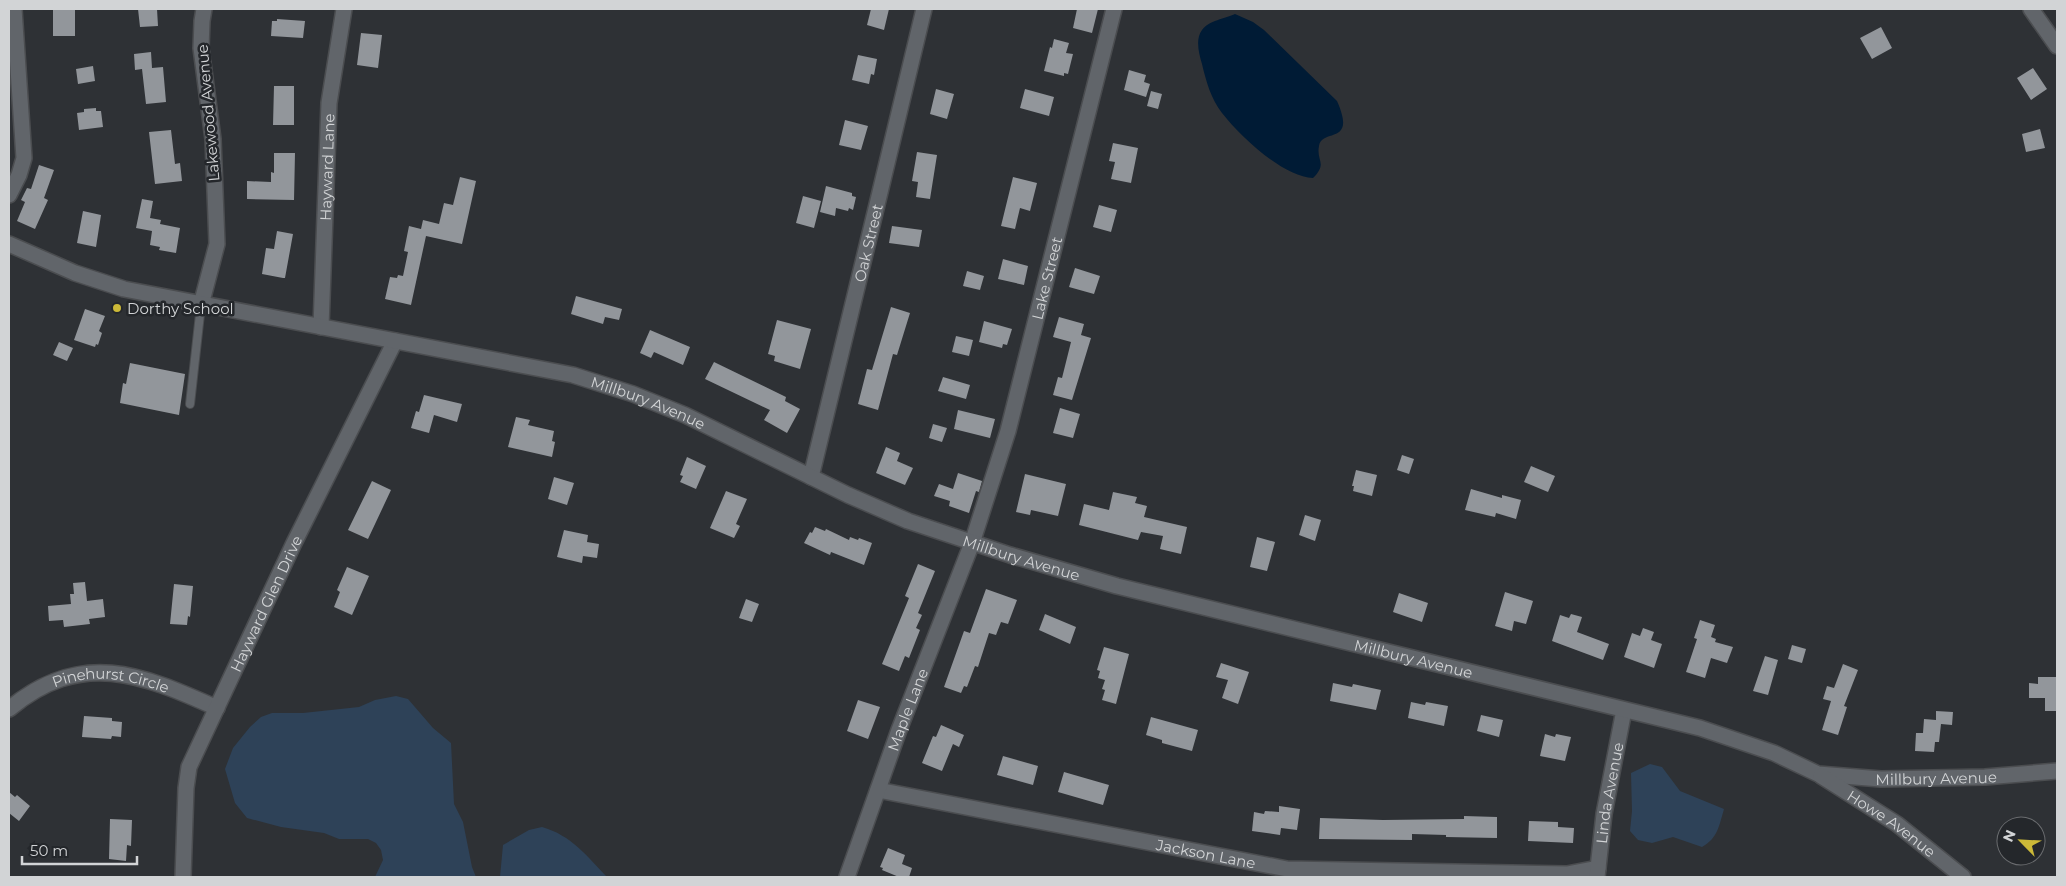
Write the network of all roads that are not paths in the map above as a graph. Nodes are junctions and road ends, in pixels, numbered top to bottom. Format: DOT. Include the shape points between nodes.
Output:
graph roads {
  1 [pos="14,9"];
  2 [pos="204,9"];
  3 [pos="344,9"];
  4 [pos="924,9"];
  5 [pos="1114,9"];
  6 [pos="2031,9"];
  7 [pos="2057,46"];
  8 [pos="9,108"];
  9 [pos="23,121"];
  10 [pos="9,195"];
  11 [pos="9,244"];
  12 [pos="202,305"];
  13 [pos="321,327"];
  14 [pos="395,340"];
  15 [pos="190,404"];
  16 [pos="811,477"];
  17 [pos="972,543"];
  18 [pos="217,708"];
  19 [pos="9,709"];
  20 [pos="1624,710"];
  21 [pos="2057,771"];
  22 [pos="1818,774"];
  23 [pos="878,790"];
  24 [pos="1598,873"];
  25 [pos="183,877"];
  26 [pos="847,877"];
  27 [pos="1963,877"];
  1 -- 9 [label="street"];
  2 -- 12 [label="street, Lakewood Avenue" via="201,48 213,139 217,244"];
  3 -- 13 [label="street, Hayward Lane" via="329,103"];
  4 -- 16 [label="street, Oak Street"];
  5 -- 17 [label="street, Lake Street" via="1008,431"];
  6 -- 7 [label="street"];
  8 -- 9 [label="street"];
  9 -- 10 [label="street" via="24,158"];
  11 -- 12 [label="street, Millbury Avenue" via="75,274 124,289"];
  12 -- 13 [label="street, Millbury Avenue"];
  12 -- 15 [label="lane"];
  13 -- 14 [label="street, Millbury Avenue"];
  14 -- 16 [label="street, Millbury Avenue" via="573,375 633,394 730,436"];
  14 -- 18 [label="street, Hayward Glen Drive" via="294,543"];
  16 -- 17 [label="street, Millbury Avenue" via="908,521"];
  17 -- 20 [label="street, Millbury Avenue" via="1117,586"];
  17 -- 23 [label="street, Maple Lane"];
  18 -- 19 [label="street, Pinehurst Circle" via="141,677 120,672 94,672 40,687"];
  18 -- 25 [label="street, Hayward Glen Drive" via="189,768"];
  20 -- 22 [label="street, Millbury Avenue" via="1700,728 1774,753"];
  20 -- 24 [label="street, Linda Avenue" via="1604,814"];
  21 -- 22 [label="street, Millbury Avenue" via="1985,777 1881,779"];
  22 -- 27 [label="street, Howe Avenue" via="1897,824"];
  23 -- 24 [label="street, Jackson Lane" via="1287,869"];
  23 -- 26 [label="street, Maple Lane"];
}
